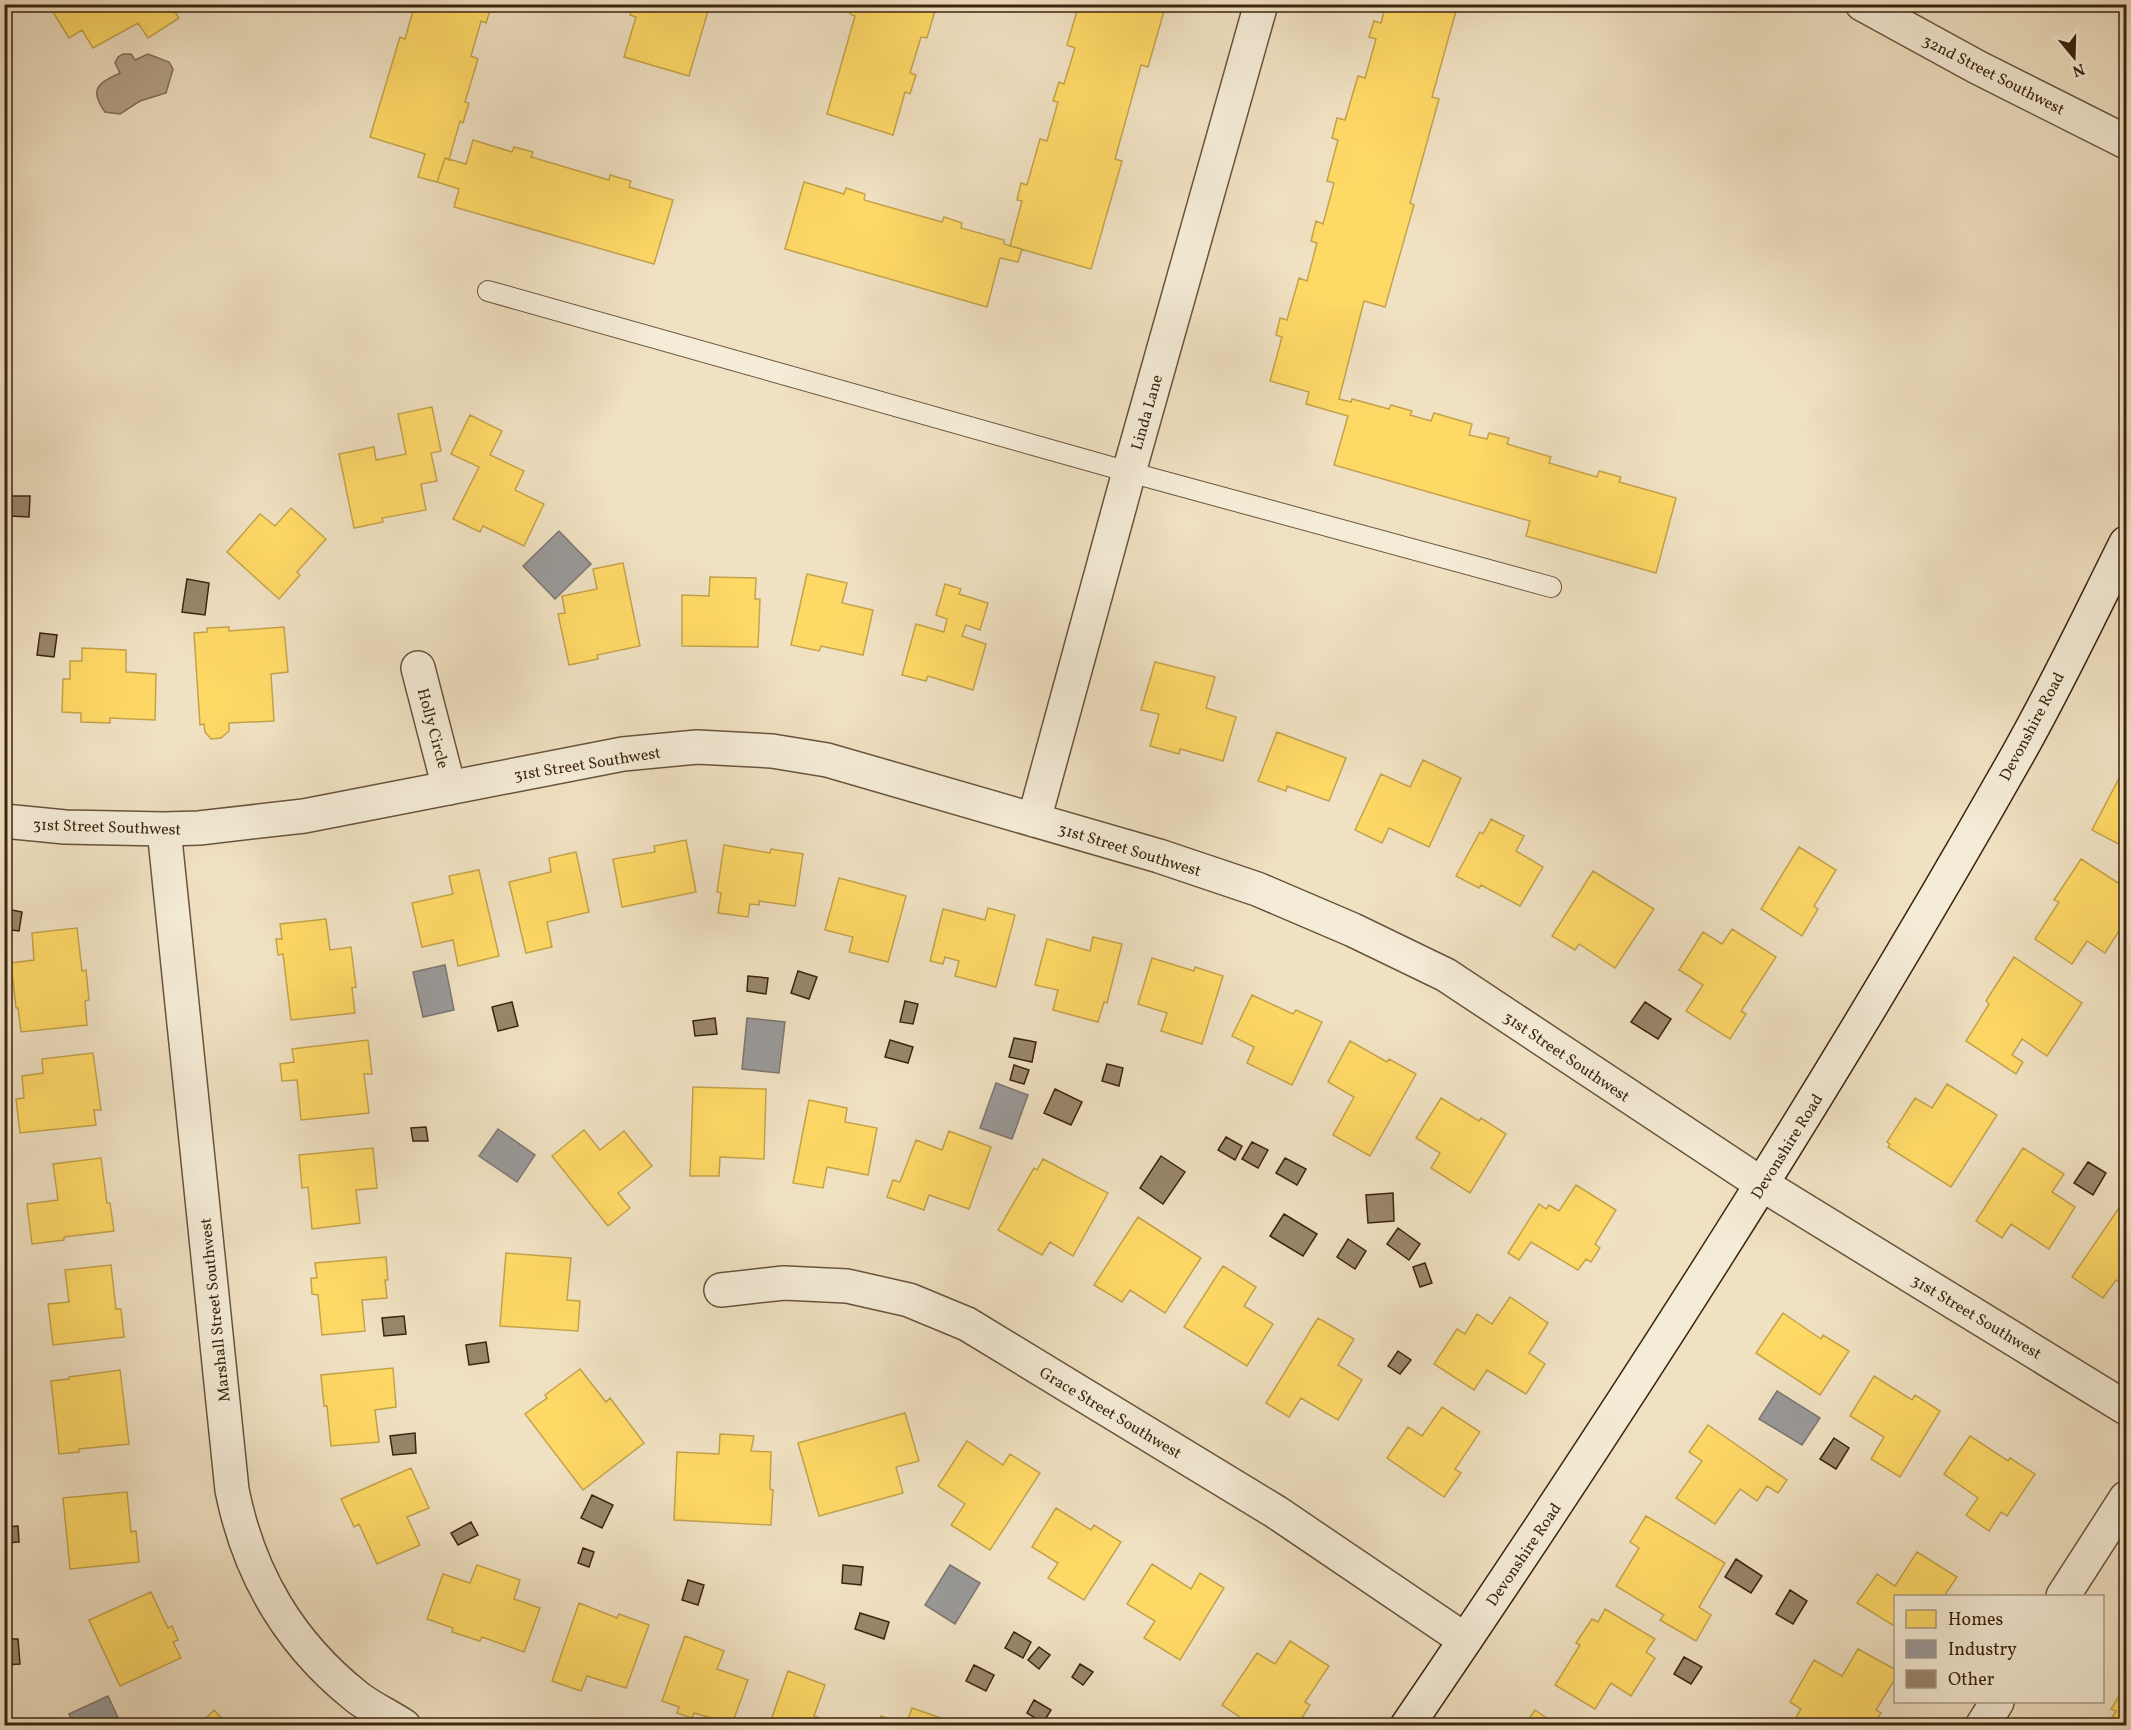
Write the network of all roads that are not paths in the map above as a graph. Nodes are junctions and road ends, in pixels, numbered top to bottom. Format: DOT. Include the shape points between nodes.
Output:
graph roads {
  1 [pos="1261,4"];
  2 [pos="1862,4"];
  3 [pos="2127,142"];
  4 [pos="488,291"];
  5 [pos="1129,472"];
  6 [pos="2127,543"];
  7 [pos="1551,587"];
  8 [pos="418,668"];
  9 [pos="450,788"];
  10 [pos="1034,820"];
  11 [pos="4,821"];
  12 [pos="164,829"];
  13 [pos="1762,1185"];
  14 [pos="721,1290"];
  15 [pos="2127,1408"];
  16 [pos="2127,1498"];
  17 [pos="2064,1595"];
  18 [pos="1466,1640"];
  19 [pos="1996,1703"];
  20 [pos="404,1725"];
  21 [pos="1407,1725"];
  22 [pos="1982,1725"];
  1 -- 5 [label="street, Linda Lane"];
  2 -- 3 [label="street, 32nd Street Southwest"];
  4 -- 5 [label="lane"];
  5 -- 7 [label="lane"];
  5 -- 10 [label="street, Linda Lane"];
  6 -- 13 [label="street, Devonshire Road" via="2014,760 1894,969"];
  8 -- 9 [label="street, Holly Circle"];
  9 -- 10 [label="street, 31st Street Southwest" via="623,754 697,747 772,751 827,760"];
  9 -- 12 [label="street, 31st Street Southwest" via="304,816"];
  10 -- 13 [label="street, 31st Street Southwest" via="1159,856 1257,890 1446,975"];
  11 -- 12 [label="street, 31st Street Southwest"];
  12 -- 20 [label="street, Marshall Street Southwest" via="236,1512 257,1574 290,1630 326,1671 359,1699"];
  13 -- 15 [label="street, 31st Street Southwest"];
  13 -- 18 [label="street, Devonshire Road"];
  14 -- 18 [label="street, Grace Street Southwest" via="784,1283 847,1286 909,1300 967,1324 1276,1512"];
  16 -- 17 [label="street"];
  18 -- 21 [label="street, Devonshire Road"];
  19 -- 22 [label="street"];
}
